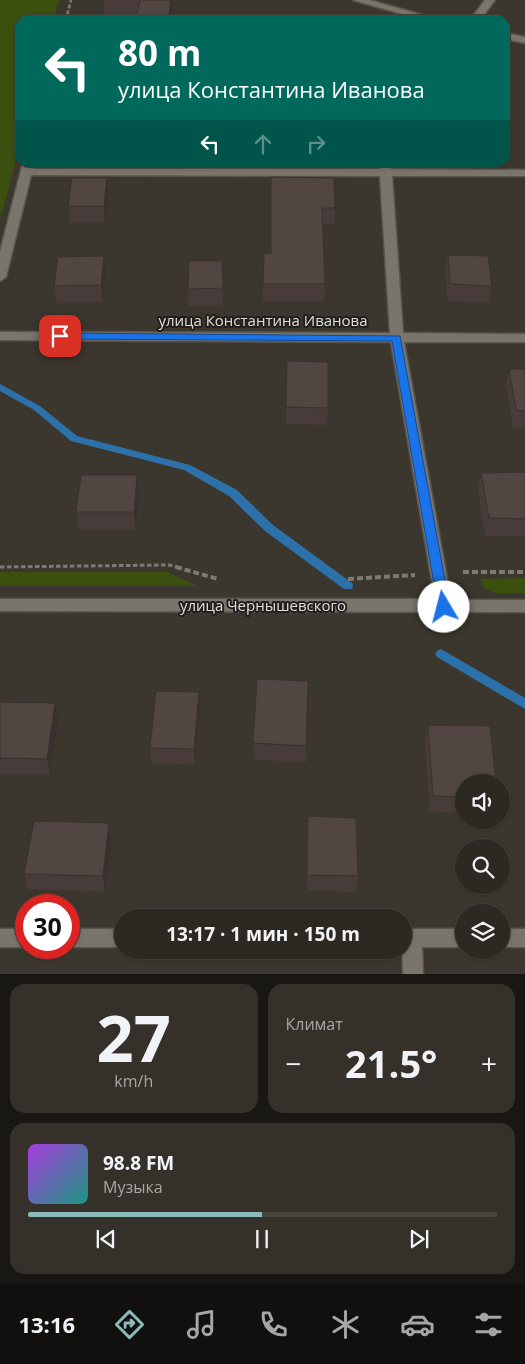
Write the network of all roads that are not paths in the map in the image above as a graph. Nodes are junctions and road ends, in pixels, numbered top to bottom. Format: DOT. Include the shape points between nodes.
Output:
graph roads {
  1 [pos="358,0"];
  2 [pos="490,0"];
  3 [pos="416,15"];
  4 [pos="479,15"];
  5 [pos="510,37"];
  6 [pos="525,40"];
  7 [pos="27,167"];
  8 [pos="385,168"];
  9 [pos="525,173"];
  10 [pos="0,276"];
  11 [pos="0,336"];
  12 [pos="397,338"];
  13 [pos="525,338"];
  14 [pos="0,605"];
  15 [pos="525,606"];
  16 [pos="444,607"];
  17 [pos="0,938"];
  18 [pos="15,938"];
  19 [pos="80,938"];
  20 [pos="114,938"];
  21 [pos="412,938"];
  22 [pos="455,938"];
  23 [pos="510,938"];
  24 [pos="525,938"];
  25 [pos="410,959"];
  26 [pos="413,974"];
  1 -- 3 [label="street"];
  2 -- 4 [label="street"];
  5 -- 6 [label="street"];
  7 -- 8 [label="street"];
  7 -- 10 [label="street"];
  8 -- 9 [label="street"];
  8 -- 12 [label="street"];
  11 -- 12 [label="street, улица Константина Иванова"];
  12 -- 13 [label="street, улица Константина Иванова"];
  12 -- 16 [label="street"];
  14 -- 16 [label="street, улица Чернышевского"];
  15 -- 16 [label="street, улица Чернышевского"];
  17 -- 18 [label="street"];
  19 -- 20 [label="street"];
  21 -- 22 [label="street"];
  23 -- 24 [label="street"];
  25 -- 26 [label="street"];
}
